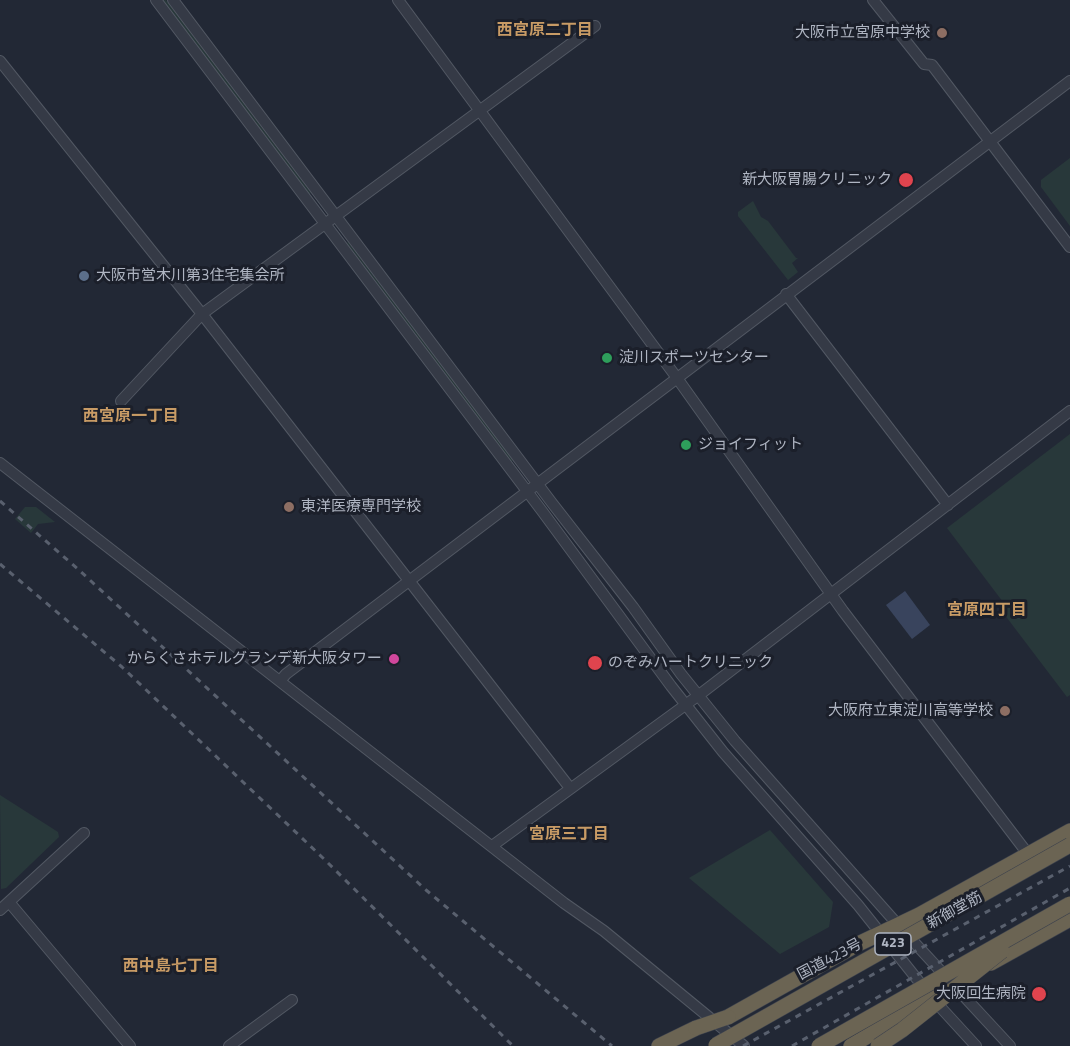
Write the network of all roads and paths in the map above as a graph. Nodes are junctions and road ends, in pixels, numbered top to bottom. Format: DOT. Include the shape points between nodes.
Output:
graph roads {
  1 [pos="156,0"];
  2 [pos="173,0"];
  3 [pos="398,0"];
  4 [pos="873,0"];
  5 [pos="595,26"];
  6 [pos="0,61"];
  7 [pos="1070,81"];
  8 [pos="479,111"];
  9 [pos="990,141"];
  10 [pos="336,216"];
  11 [pos="325,224"];
  12 [pos="1070,247"];
  13 [pos="786,294"];
  14 [pos="202,314"];
  15 [pos="677,378"];
  16 [pos="121,401"];
  17 [pos="1070,411"];
  18 [pos="0,463"];
  19 [pos="538,483"];
  20 [pos="527,492"];
  21 [pos="948,505"];
  22 [pos="410,581"];
  23 [pos="830,594"];
  24 [pos="280,681"];
  25 [pos="699,695"];
  26 [pos="686,704"];
  27 [pos="570,788"];
  28 [pos="1070,831"];
  29 [pos="84,833"];
  30 [pos="1070,845"];
  31 [pos="492,846"];
  32 [pos="1028,854"];
  33 [pos="9,902"];
  34 [pos="1070,904"];
  35 [pos="0,910"];
  36 [pos="1070,919"];
  37 [pos="1037,923"];
  38 [pos="899,926"];
  39 [pos="880,934"];
  40 [pos="953,985"];
  41 [pos="932,998"];
  42 [pos="292,1000"];
  43 [pos="728,1017"];
  44 [pos="130,1046"];
  45 [pos="229,1046"];
  46 [pos="659,1046"];
  47 [pos="682,1046"];
  48 [pos="714,1046"];
  49 [pos="744,1046"];
  50 [pos="819,1046"];
  51 [pos="851,1046"];
  52 [pos="878,1046"];
  53 [pos="976,1046"];
  54 [pos="1010,1046"];
  1 -- 11 [label="street"];
  2 -- 10 [label="street"];
  3 -- 8 [label="street"];
  4 -- 9 [label="street" via="924,63 932,65"];
  5 -- 8 [label="street"];
  6 -- 14 [label="street"];
  7 -- 9 [label="street"];
  8 -- 10 [label="street"];
  8 -- 15 [label="street"];
  9 -- 12 [label="street"];
  9 -- 13 [label="street"];
  10 -- 11 [label="street"];
  10 -- 19 [label="street"];
  11 -- 14 [label="street"];
  11 -- 20 [label="street"];
  13 -- 15 [label="street"];
  13 -- 21 [label="street"];
  14 -- 16 [label="street"];
  14 -- 22 [label="street"];
  15 -- 19 [label="street"];
  15 -- 23 [label="street"];
  17 -- 21 [label="street"];
  18 -- 24 [label="street"];
  19 -- 20 [label="street"];
  19 -- 25 [label="street"];
  20 -- 22 [label="street"];
  20 -- 26 [label="street"];
  21 -- 23 [label="street"];
  22 -- 24 [label="street"];
  22 -- 27 [label="street"];
  23 -- 25 [label="street"];
  23 -- 32 [label="street"];
  24 -- 31 [label="street"];
  25 -- 26 [label="street"];
  25 -- 38 [label="street"];
  26 -- 27 [label="street"];
  26 -- 39 [label="street"];
  27 -- 31 [label="street"];
  28 -- 32 [label="highway, 国道423号 / 423"];
  29 -- 33 [label="street"];
  30 -- 48 [label="highway, 新御堂筋 / 423, bridge"];
  31 -- 49 [label="street" via="604,931"];
  32 -- 38 [label="highway, 国道423号 / 423"];
  33 -- 35 [label="street"];
  33 -- 44 [label="street"];
  34 -- 37 [label="highway, bridge"];
  36 -- 40 [label="highway"];
  37 -- 50 [label="highway, bridge"];
  37 -- 52 [label="highway, bridge"];
  38 -- 39 [label="highway, 国道423号 / 423"];
  38 -- 40 [label="street"];
  39 -- 41 [label="street"];
  39 -- 43 [label="highway, 国道423号 / 423"];
  40 -- 41 [label="highway"];
  40 -- 54 [label="street"];
  41 -- 51 [label="highway"];
  41 -- 53 [label="street"];
  42 -- 45 [label="street"];
  43 -- 46 [label="highway, bridge"];
  43 -- 47 [label="highway, bridge"];
}
